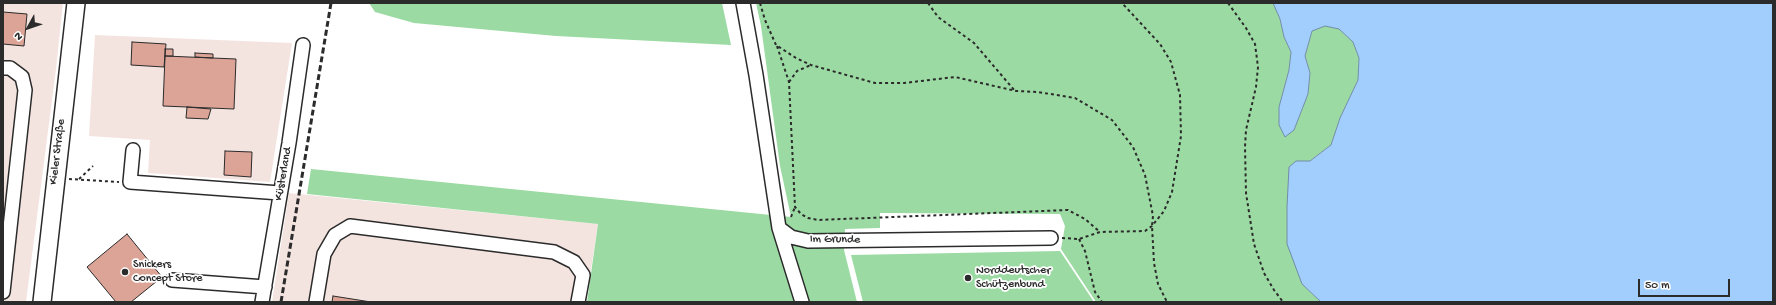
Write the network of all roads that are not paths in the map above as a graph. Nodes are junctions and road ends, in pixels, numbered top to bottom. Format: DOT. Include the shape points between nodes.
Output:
graph roads {
  1 [pos="76,3"];
  2 [pos="743,3"];
  3 [pos="303,45"];
  4 [pos="3,68"];
  5 [pos="133,150"];
  6 [pos="280,193"];
  7 [pos="779,228"];
  8 [pos="1051,238"];
  9 [pos="172,280"];
  10 [pos="265,287"];
  11 [pos="3,292"];
  12 [pos="42,302"];
  13 [pos="262,302"];
  14 [pos="316,302"];
  15 [pos="578,302"];
  16 [pos="802,302"];
  1 -- 12 [label="main road, Kieler Straße"];
  2 -- 7 [label="street"];
  3 -- 6 [label="street, Küsterland"];
  4 -- 11 [label="street" via="10,68 22,77 25,90"];
  5 -- 6 [label="street" via="130,182"];
  6 -- 10 [label="street, Küsterland"];
  7 -- 8 [label="street, Im Grunde" via="791,237 808,241"];
  7 -- 16 [label="street"];
  9 -- 10 [label="street"];
  10 -- 13 [label="street, Küsterland"];
  14 -- 15 [label="street" via="324,254 335,235 350,226 554,252 574,262 583,275"];
}
